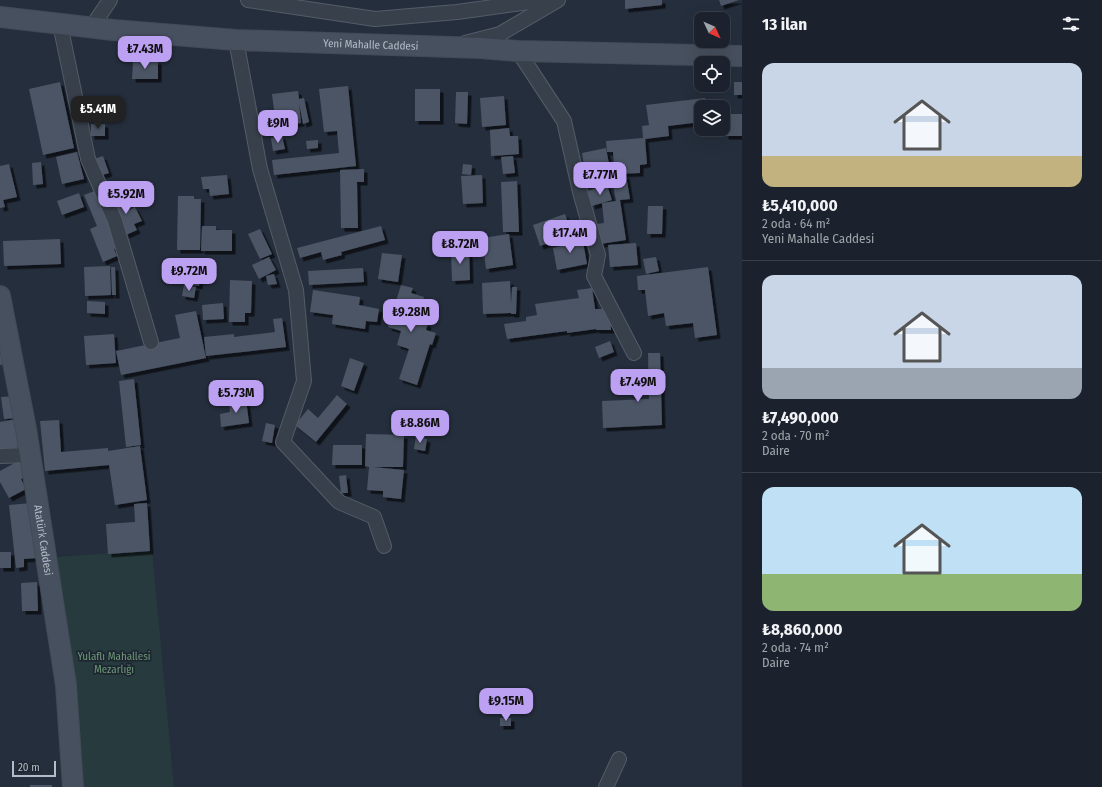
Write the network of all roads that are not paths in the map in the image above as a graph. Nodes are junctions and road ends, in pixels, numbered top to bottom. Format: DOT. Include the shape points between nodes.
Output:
graph roads {
  1 [pos="110,0"];
  2 [pos="248,0"];
  3 [pos="544,0"];
  4 [pos="558,0"];
  5 [pos="0,17"];
  6 [pos="60,24"];
  7 [pos="91,28"];
  8 [pos="236,40"];
  9 [pos="448,47"];
  10 [pos="518,52"];
  11 [pos="742,56"];
  12 [pos="0,296"];
  13 [pos="151,342"];
  14 [pos="634,353"];
  15 [pos="30,455"];
  16 [pos="0,456"];
  17 [pos="384,546"];
  18 [pos="619,759"];
  19 [pos="73,787"];
  20 [pos="606,787"];
  1 -- 7 [label="street"];
  2 -- 3 [label="street" via="375,19 457,12"];
  4 -- 9 [label="street" via="500,34"];
  5 -- 6 [label="street, Yeni Mahalle Caddesi"];
  6 -- 7 [label="street, Yeni Mahalle Caddesi"];
  6 -- 13 [label="street" via="88,159 115,221"];
  7 -- 8 [label="street, Yeni Mahalle Caddesi"];
  8 -- 9 [label="street, Yeni Mahalle Caddesi"];
  8 -- 17 [label="street" via="260,169 296,290 304,381 283,442 339,502 374,517"];
  9 -- 10 [label="street, Yeni Mahalle Caddesi"];
  10 -- 11 [label="street, Yeni Mahalle Caddesi"];
  10 -- 14 [label="street" via="564,121 598,255 594,276"];
  12 -- 15 [label="street, Atatürk Caddesi"];
  15 -- 16 [label="street"];
  15 -- 19 [label="street, Atatürk Caddesi" via="66,685"];
  18 -- 20 [label="street"];
}
